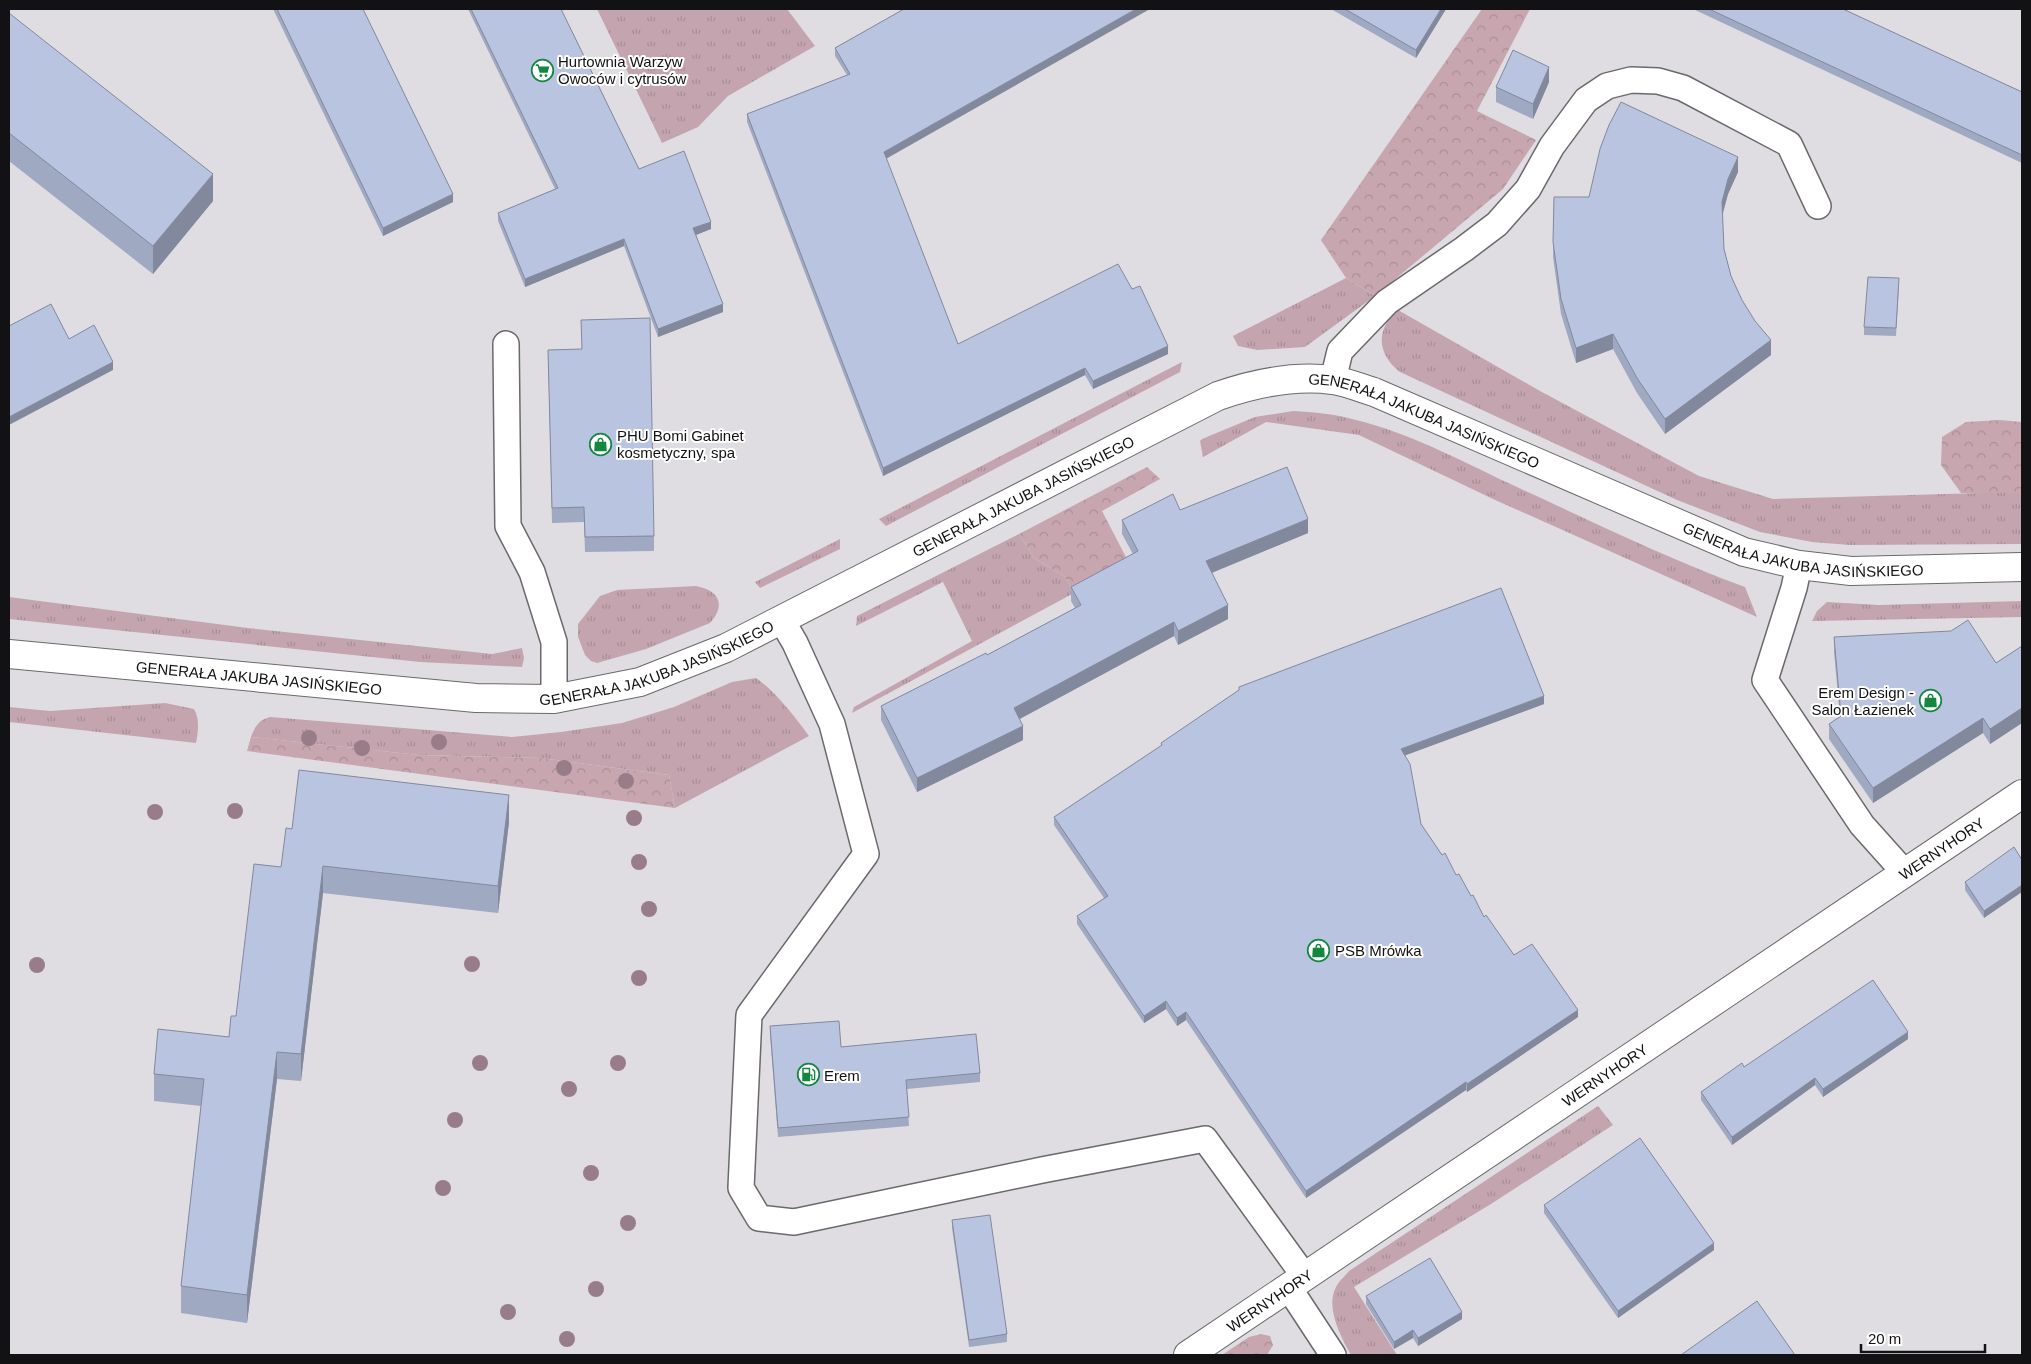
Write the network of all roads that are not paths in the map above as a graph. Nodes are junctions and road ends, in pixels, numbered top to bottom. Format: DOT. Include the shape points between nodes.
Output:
graph roads {
  1 [pos="1818,206"];
  2 [pos="506,344"];
  3 [pos="1333,380"];
  4 [pos="1799,565"];
  5 [pos="2022,567"];
  6 [pos="782,619"];
  7 [pos="9,654"];
  8 [pos="554,699"];
  9 [pos="2022,794"];
  10 [pos="1905,873"];
  11 [pos="1297,1282"];
  12 [pos="1188,1355"];
  13 [pos="1333,1355"];
  1 -- 3 [label="lane" via="1789,144 1683,88 1658,81 1631,80 1607,86 1586,100 1552,146 1528,189 1497,224 1387,302 1340,351"];
  2 -- 8 [label="lane" via="508,526 532,572 554,642"];
  3 -- 4 [label="street, GENERAŁA JAKUBA JASIŃSKIEGO" via="1374,392 1744,552"];
  3 -- 6 [label="street, GENERAŁA JAKUBA JASIŃSKIEGO" via="1276,380 1218,396"];
  4 -- 5 [label="street, GENERAŁA JAKUBA JASIŃSKIEGO" via="1851,571"];
  4 -- 10 [label="lane" via="1765,680 1862,825"];
  6 -- 8 [label="street, GENERAŁA JAKUBA JASIŃSKIEGO" via="726,648 640,682"];
  6 -- 11 [label="lane" via="832,724 866,854 749,1015 741,1188 759,1218 794,1222 1205,1139"];
  7 -- 8 [label="street, GENERAŁA JAKUBA JASIŃSKIEGO" via="476,698"];
  9 -- 10 [label="street, WERNYHORY"];
  10 -- 11 [label="street, WERNYHORY"];
  11 -- 12 [label="street, WERNYHORY"];
  11 -- 13 [label="lane"];
}
